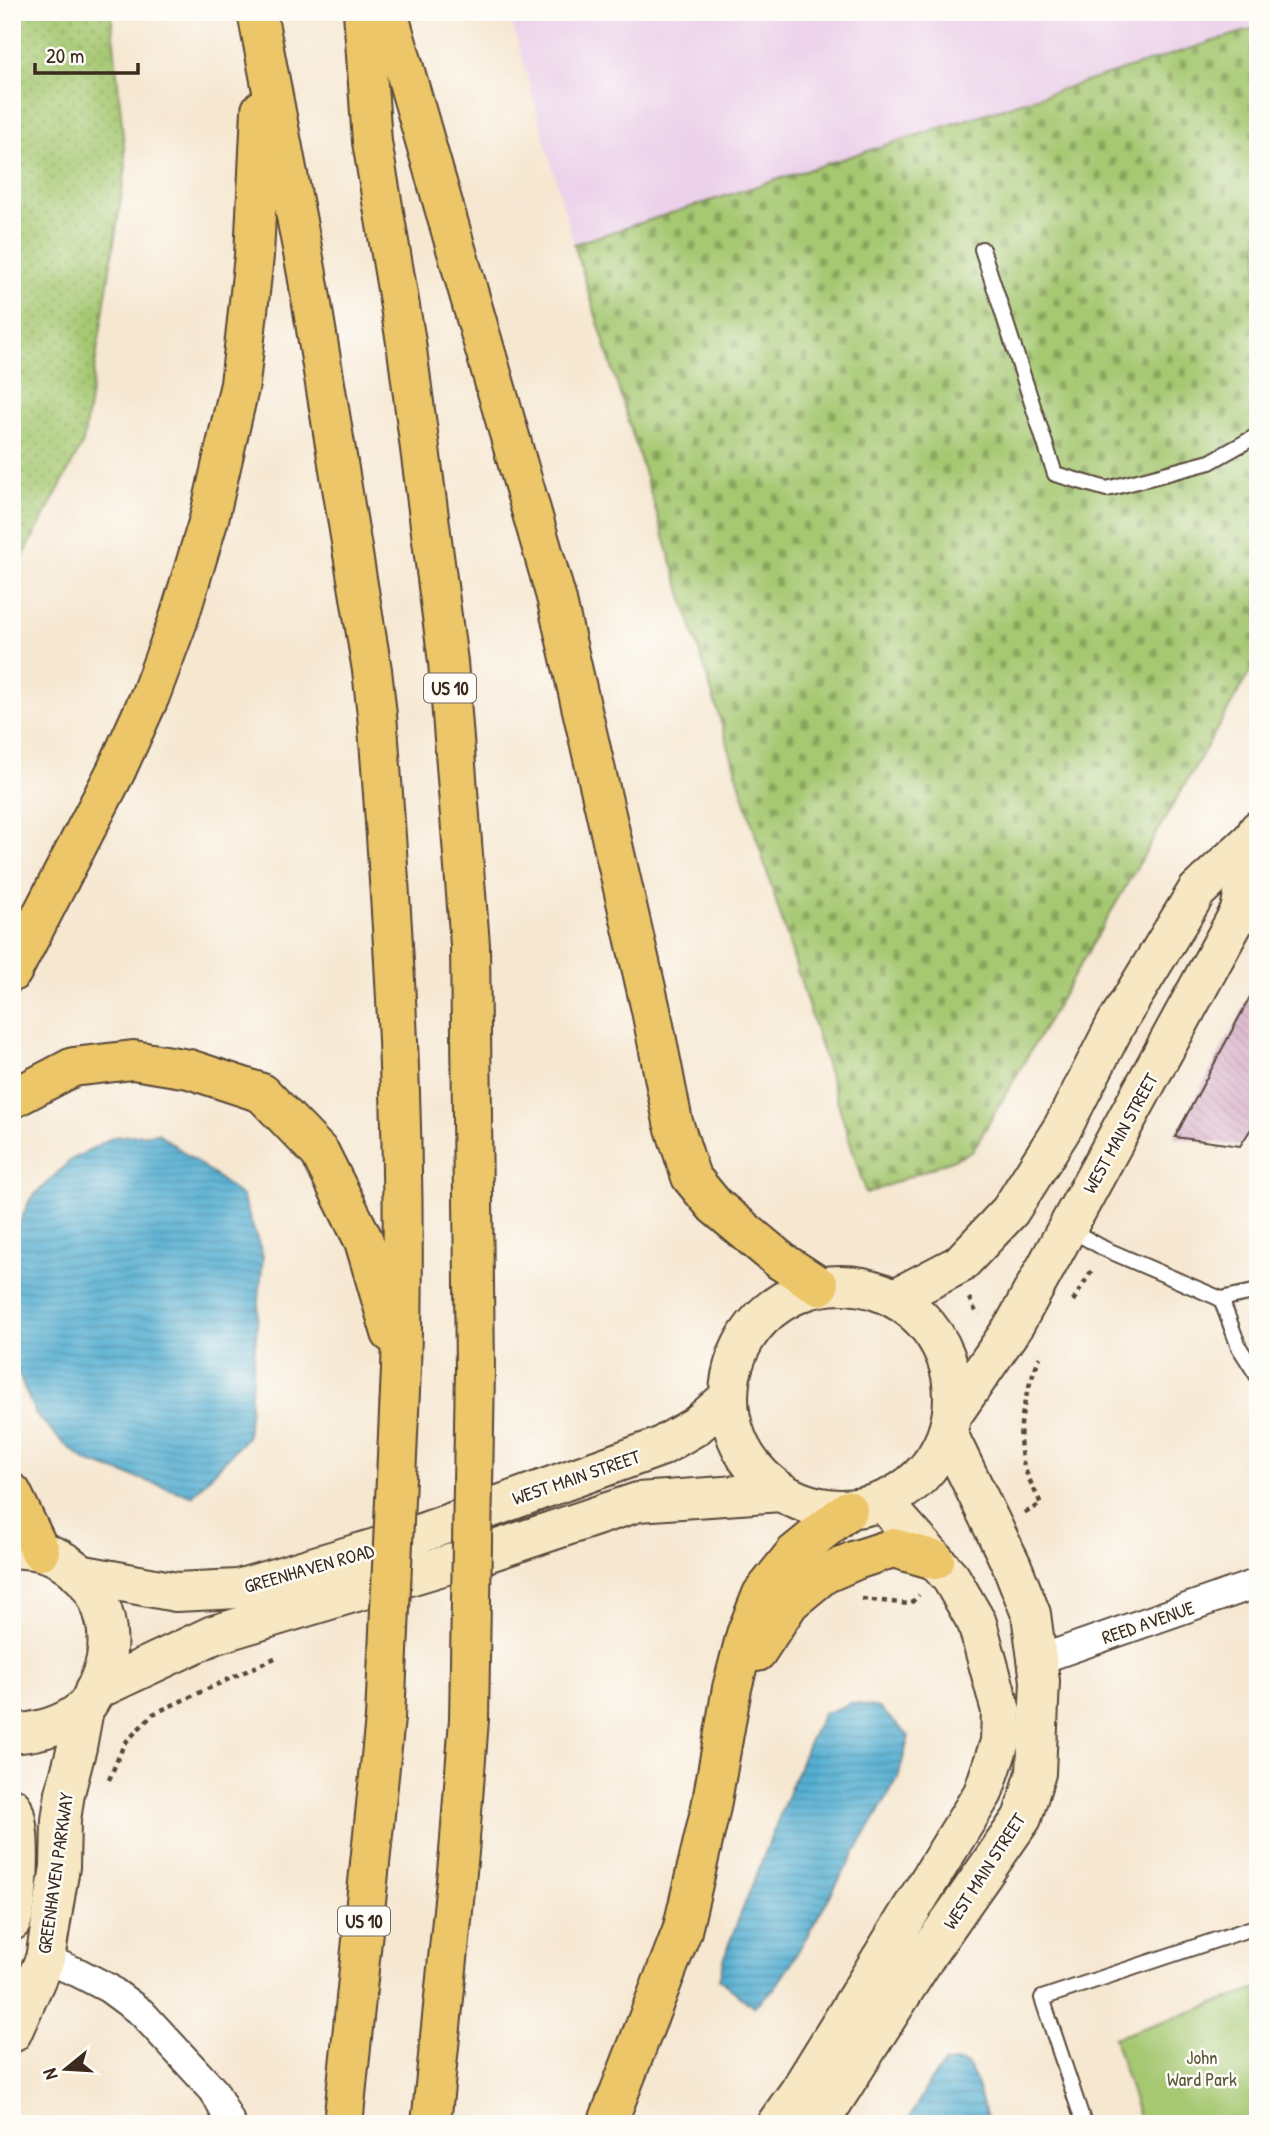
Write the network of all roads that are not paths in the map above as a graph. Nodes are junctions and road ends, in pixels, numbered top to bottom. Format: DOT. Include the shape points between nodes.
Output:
graph roads {
  1 [pos="363,12"];
  2 [pos="388,12"];
  3 [pos="261,29"];
  4 [pos="982,249"];
  5 [pos="1258,435"];
  6 [pos="1256,836"];
  7 [pos="12,972"];
  8 [pos="12,1099"];
  9 [pos="1068,1228"];
  10 [pos="819,1286"];
  11 [pos="1258,1291"];
  12 [pos="895,1298"];
  13 [pos="1221,1300"];
  14 [pos="401,1369"];
  15 [pos="1258,1377"];
  16 [pos="728,1398"];
  17 [pos="951,1424"];
  18 [pos="12,1493"];
  19 [pos="780,1493"];
  20 [pos="865,1506"];
  21 [pos="491,1507"];
  22 [pos="26,1549"];
  23 [pos="935,1560"];
  24 [pos="79,1574"];
  25 [pos="1258,1583"];
  26 [pos="1038,1660"];
  27 [pos="732,1688"];
  28 [pos="89,1700"];
  29 [pos="12,1734"];
  30 [pos="12,1807"];
  31 [pos="12,1921"];
  32 [pos="1258,1926"];
  33 [pos="45,1959"];
  34 [pos="12,2033"];
  35 [pos="231,2124"];
  36 [pos="343,2124"];
  37 [pos="431,2124"];
  38 [pos="607,2124"];
  39 [pos="776,2124"];
  40 [pos="819,2124"];
  41 [pos="1084,2124"];
  1 -- 37 [label="highway, US 10, bridge" via="372,142 406,342 449,676 470,945 475,1369 469,1719"];
  2 -- 10 [label="highway" via="556,597 673,1122 691,1177 715,1206"];
  3 -- 7 [label="highway" via="254,256 240,383 209,519 150,696"];
  3 -- 14 [label="highway, US 10" via="307,274 375,692 398,1026 404,1284"];
  4 -- 5 [label="lane" via="1055,474 1107,489 1210,462"];
  6 -- 9 [label="main road, WEST MAIN STREET" via="1240,911"];
  6 -- 12 [label="main road, WEST MAIN STREET" via="1197,891 1010,1211 960,1264"];
  8 -- 14 [label="highway" via="72,1067 133,1060 189,1069 262,1094 320,1153 364,1241"];
  9 -- 13 [label="lane"];
  9 -- 17 [label="main road, WEST MAIN STREET" via="1012,1330"];
  10 -- 12 [label="main road" via="858,1285"];
  10 -- 16 [label="main road" via="783,1300 754,1325 735,1359"];
  11 -- 13 [label="lane"];
  12 -- 17 [label="main road" via="925,1322 945,1355 953,1390"];
  13 -- 15 [label="lane" via="1239,1347"];
  14 -- 36 [label="highway, US 10, bridge" via="385,1718"];
  16 -- 19 [label="main road" via="735,1436 754,1469"];
  16 -- 21 [label="main road, WEST MAIN STREET" via="696,1426 660,1447"];
  17 -- 20 [label="main road" via="936,1457 913,1484"];
  17 -- 26 [label="main road, WEST MAIN STREET" via="1031,1614"];
  18 -- 22 [label="highway"];
  19 -- 20 [label="main road" via="813,1507"];
  19 -- 28 [label="main road, GREENHAVEN ROAD" via="638,1502 213,1635"];
  20 -- 23 [label="main road, WEST MAIN STREET"];
  20 -- 27 [label="highway" via="794,1554 762,1594"];
  21 -- 24 [label="main road, GREENHAVEN ROAD" via="402,1540 239,1589 176,1592"];
  22 -- 24 [label="main road, GREENHAVEN ROAD" via="66,1562"];
  23 -- 27 [label="highway" via="893,1548 824,1574 790,1602"];
  23 -- 39 [label="main road, WEST MAIN STREET" via="977,1623 1001,1711 1000,1742 983,1793"];
  24 -- 28 [label="main road, GREENHAVEN ROAD" via="102,1607 108,1636 106,1665"];
  25 -- 26 [label="street, REED AVENUE"];
  26 -- 40 [label="main road, WEST MAIN STREET" via="1036,1773 1022,1818 928,1953"];
  27 -- 38 [label="highway" via="682,1931"];
  28 -- 29 [label="main road, GREENHAVEN ROAD" via="55,1726"];
  28 -- 33 [label="main road, GREENHAVEN PARKWAY" via="65,1793 60,1867"];
  30 -- 31 [label="main road, GREENHAVEN PARKWAY" via="17,1816 19,1864"];
  32 -- 41 [label="lane" via="1042,1998"];
  33 -- 34 [label="main road, GREENHAVEN PARKWAY"];
  33 -- 35 [label="street" via="98,1983 142,2013 214,2091"];
}
